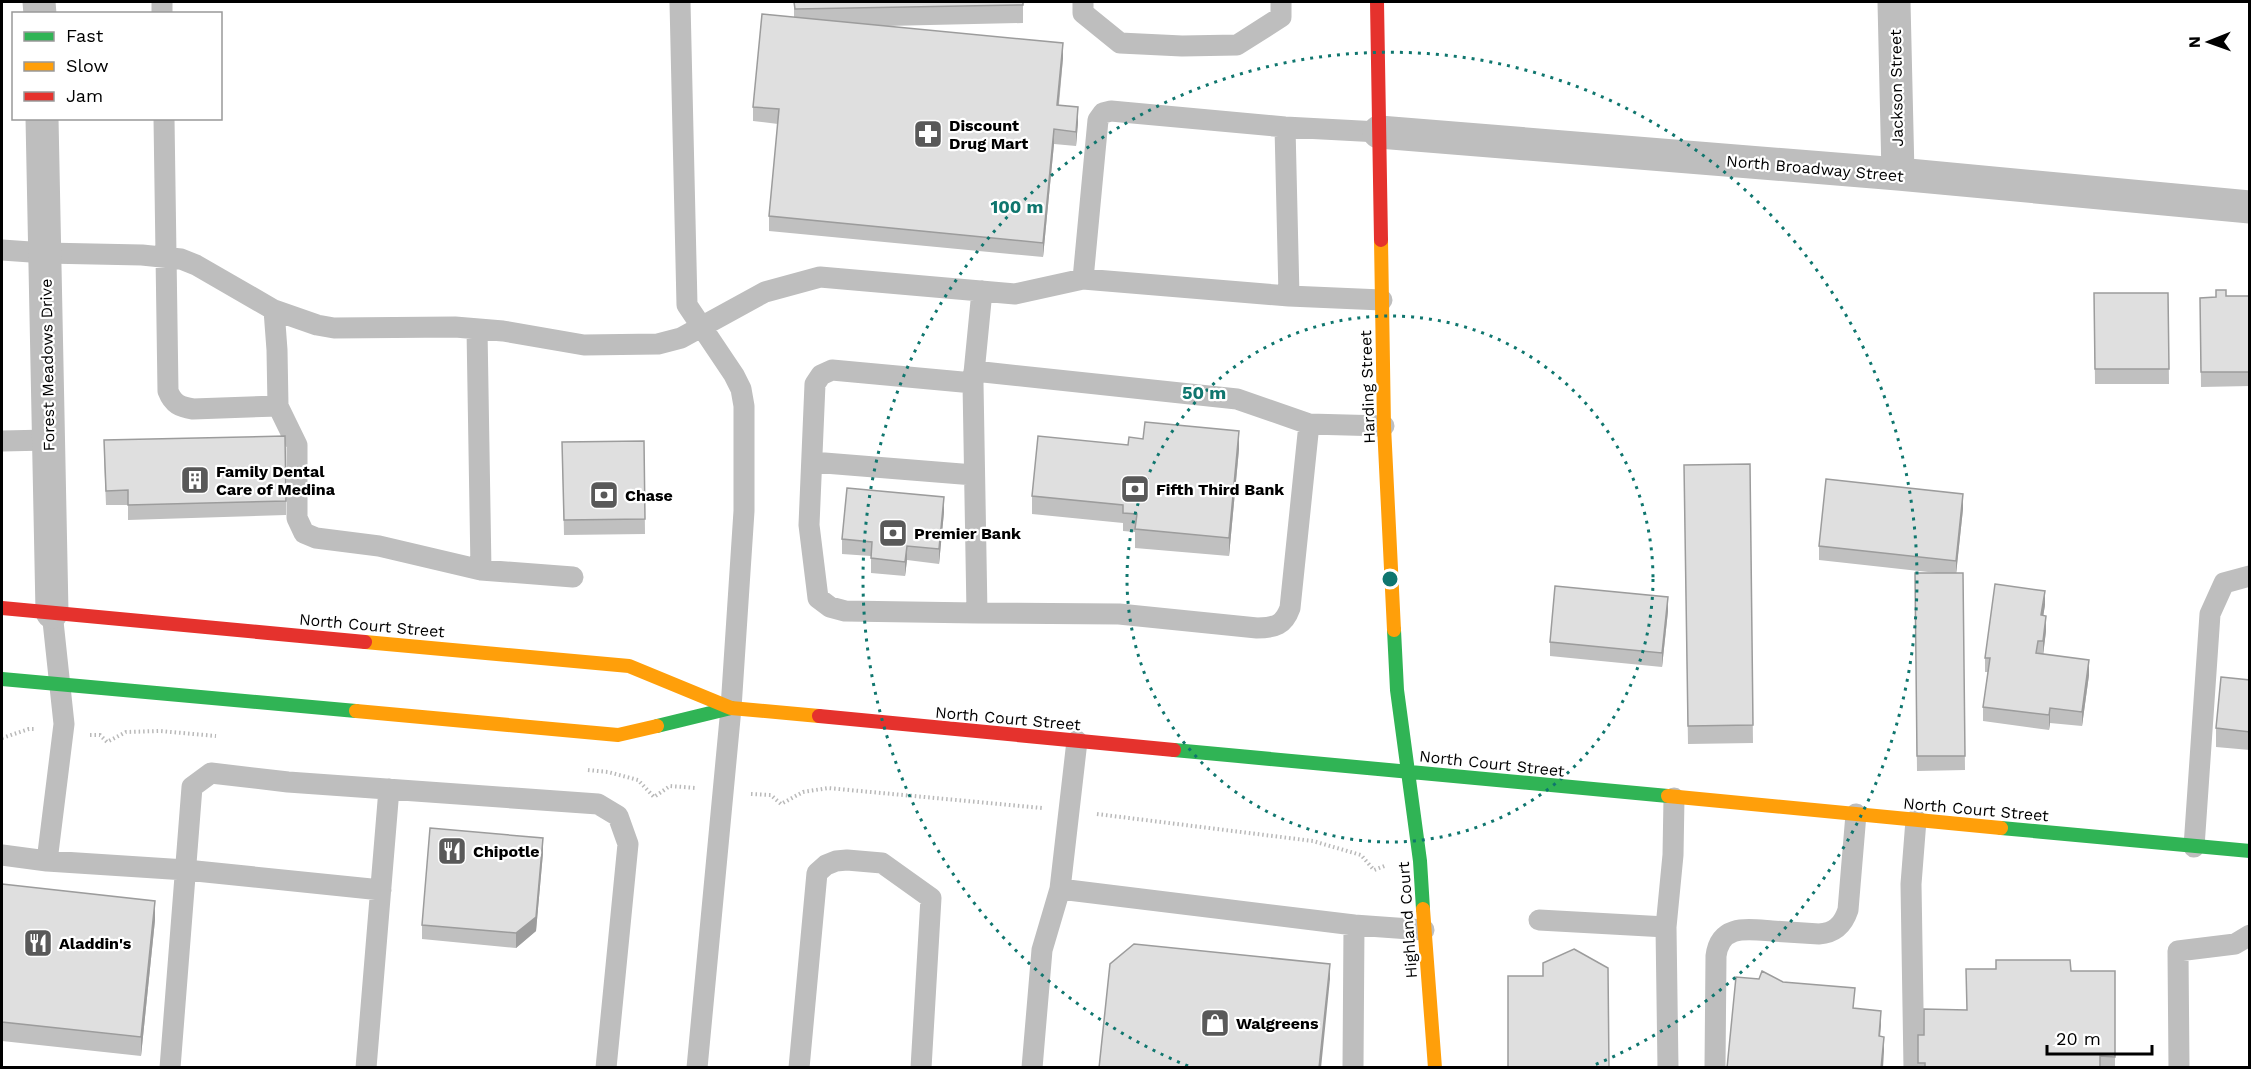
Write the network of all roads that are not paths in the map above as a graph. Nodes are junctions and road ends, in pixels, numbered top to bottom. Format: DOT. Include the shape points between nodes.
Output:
graph roads {
  1 [pos="680,2"];
  2 [pos="1083,2"];
  3 [pos="1281,2"];
  4 [pos="1377,2"];
  5 [pos="1894,2"];
  6 [pos="42,120"];
  7 [pos="164,120"];
  8 [pos="1285,127"];
  9 [pos="1379,132"];
  10 [pos="1898,174"];
  11 [pos="2250,207"];
  12 [pos="2,250"];
  13 [pos="45,254"];
  14 [pos="166,258"];
  15 [pos="1083,279"];
  16 [pos="982,291"];
  17 [pos="1289,296"];
  18 [pos="1382,300"];
  19 [pos="274,310"];
  20 [pos="702,326"];
  21 [pos="477,329"];
  22 [pos="974,377"];
  23 [pos="278,405"];
  24 [pos="1309,424"];
  25 [pos="1384,426"];
  26 [pos="48,440"];
  27 [pos="2,441"];
  28 [pos="812,462"];
  29 [pos="974,475"];
  30 [pos="481,570"];
  31 [pos="2250,576"];
  32 [pos="573,577"];
  33 [pos="2,608"];
  34 [pos="52,612"];
  35 [pos="977,613"];
  36 [pos="2,679"];
  37 [pos="59,684"];
  38 [pos="731,708"];
  39 [pos="1077,741"];
  40 [pos="1406,771"];
  41 [pos="389,789"];
  42 [pos="1674,798"];
  43 [pos="1856,814"];
  44 [pos="1916,820"];
  45 [pos="2194,847"];
  46 [pos="2250,851"];
  47 [pos="2,855"];
  48 [pos="47,861"];
  49 [pos="186,870"];
  50 [pos="1060,888"];
  51 [pos="381,890"];
  52 [pos="1539,920"];
  53 [pos="1354,924"];
  54 [pos="1666,927"];
  55 [pos="1424,930"];
  56 [pos="2250,935"];
  57 [pos="170,1068"];
  58 [pos="366,1068"];
  59 [pos="606,1068"];
  60 [pos="697,1068"];
  61 [pos="799,1068"];
  62 [pos="921,1068"];
  63 [pos="1032,1068"];
  64 [pos="1353,1068"];
  65 [pos="1435,1068"];
  66 [pos="1668,1068"];
  67 [pos="1715,1068"];
  68 [pos="1914,1068"];
  69 [pos="2179,1068"];
  1 -- 20 [label="lane" via="687,305"];
  2 -- 3 [label="lane" via="1083,13 1120,43 1182,46 1237,45 1281,17"];
  4 -- 9 [label="main road, Harding Street"];
  5 -- 10 [label="street, Jackson Street"];
  6 -- 13 [label="street, Forest Meadows Drive"];
  7 -- 14 [label="lane"];
  8 -- 9 [label="lane"];
  8 -- 15 [label="lane" via="1103,113 1098,120"];
  8 -- 17 [label="lane"];
  9 -- 10 [label="street, North Broadway Street"];
  9 -- 18 [label="main road, Harding Street"];
  10 -- 11 [label="street, North Broadway Street"];
  12 -- 13 [label="lane"];
  13 -- 14 [label="lane"];
  13 -- 26 [label="street, Forest Meadows Drive"];
  14 -- 19 [label="lane" via="195,265"];
  14 -- 23 [label="lane" via="168,392 172,401 193,409"];
  15 -- 16 [label="lane" via="1015,294"];
  15 -- 17 [label="lane"];
  16 -- 20 [label="lane" via="820,277 765,292"];
  16 -- 22 [label="lane"];
  17 -- 18 [label="lane"];
  18 -- 25 [label="main road, Harding Street"];
  19 -- 21 [label="lane" via="334,328"];
  19 -- 23 [label="lane"];
  20 -- 21 [label="lane" via="681,338 658,344 584,345"];
  20 -- 38 [label="lane" via="734,375 744,406 744,511"];
  21 -- 30 [label="lane"];
  22 -- 24 [label="lane" via="1237,399"];
  22 -- 28 [label="lane" via="832,370 821,375 816,384"];
  22 -- 29 [label="lane"];
  23 -- 30 [label="lane" via="297,445 297,518 304,533"];
  24 -- 25 [label="lane"];
  24 -- 35 [label="lane" via="1290,608 1280,625 1257,628 1119,614"];
  25 -- 40 [label="main road, Harding Street" via="1397,690"];
  26 -- 27 [label="lane"];
  26 -- 34 [label="street, Forest Meadows Drive"];
  28 -- 29 [label="lane"];
  28 -- 35 [label="lane" via="809,525 818,598 845,611"];
  29 -- 35 [label="lane"];
  30 -- 32 [label="lane"];
  31 -- 45 [label="lane" via="2224,583 2210,614"];
  33 -- 34 [label="main road, North Court Street"];
  34 -- 37 [label="lane"];
  34 -- 38 [label="main road, North Court Street" via="629,666"];
  36 -- 37 [label="main road, North Court Street"];
  37 -- 38 [label="main road, North Court Street" via="618,735"];
  37 -- 48 [label="lane" via="63,732"];
  38 -- 39 [label="main road, North Court Street"];
  38 -- 60 [label="lane"];
  39 -- 40 [label="main road, North Court Street"];
  39 -- 50 [label="lane"];
  40 -- 42 [label="main road, North Court Street"];
  40 -- 55 [label="main road, Highland Court" via="1420,861"];
  41 -- 49 [label="lane" via="211,773 192,787"];
  41 -- 51 [label="lane"];
  41 -- 59 [label="lane" via="598,804 618,816 628,844"];
  42 -- 43 [label="main road, North Court Street"];
  42 -- 54 [label="lane"];
  43 -- 44 [label="main road, North Court Street"];
  43 -- 67 [label="lane" via="1848,910 1842,924 1819,934 1743,929 1720,942 1716,956"];
  44 -- 45 [label="main road, North Court Street"];
  44 -- 68 [label="lane" via="1911,884"];
  45 -- 46 [label="main road, North Court Street"];
  47 -- 48 [label="lane"];
  48 -- 49 [label="lane"];
  49 -- 51 [label="lane"];
  49 -- 57 [label="lane"];
  50 -- 53 [label="lane"];
  50 -- 63 [label="lane" via="1042,950"];
  51 -- 58 [label="lane"];
  52 -- 54 [label="lane"];
  53 -- 55 [label="lane"];
  53 -- 64 [label="lane"];
  54 -- 66 [label="lane"];
  55 -- 65 [label="main road, Highland Court"];
  56 -- 69 [label="lane" via="2235,944 2178,951"];
  61 -- 62 [label="lane" via="817,873 826,865 847,860 882,863 931,898"];
}
